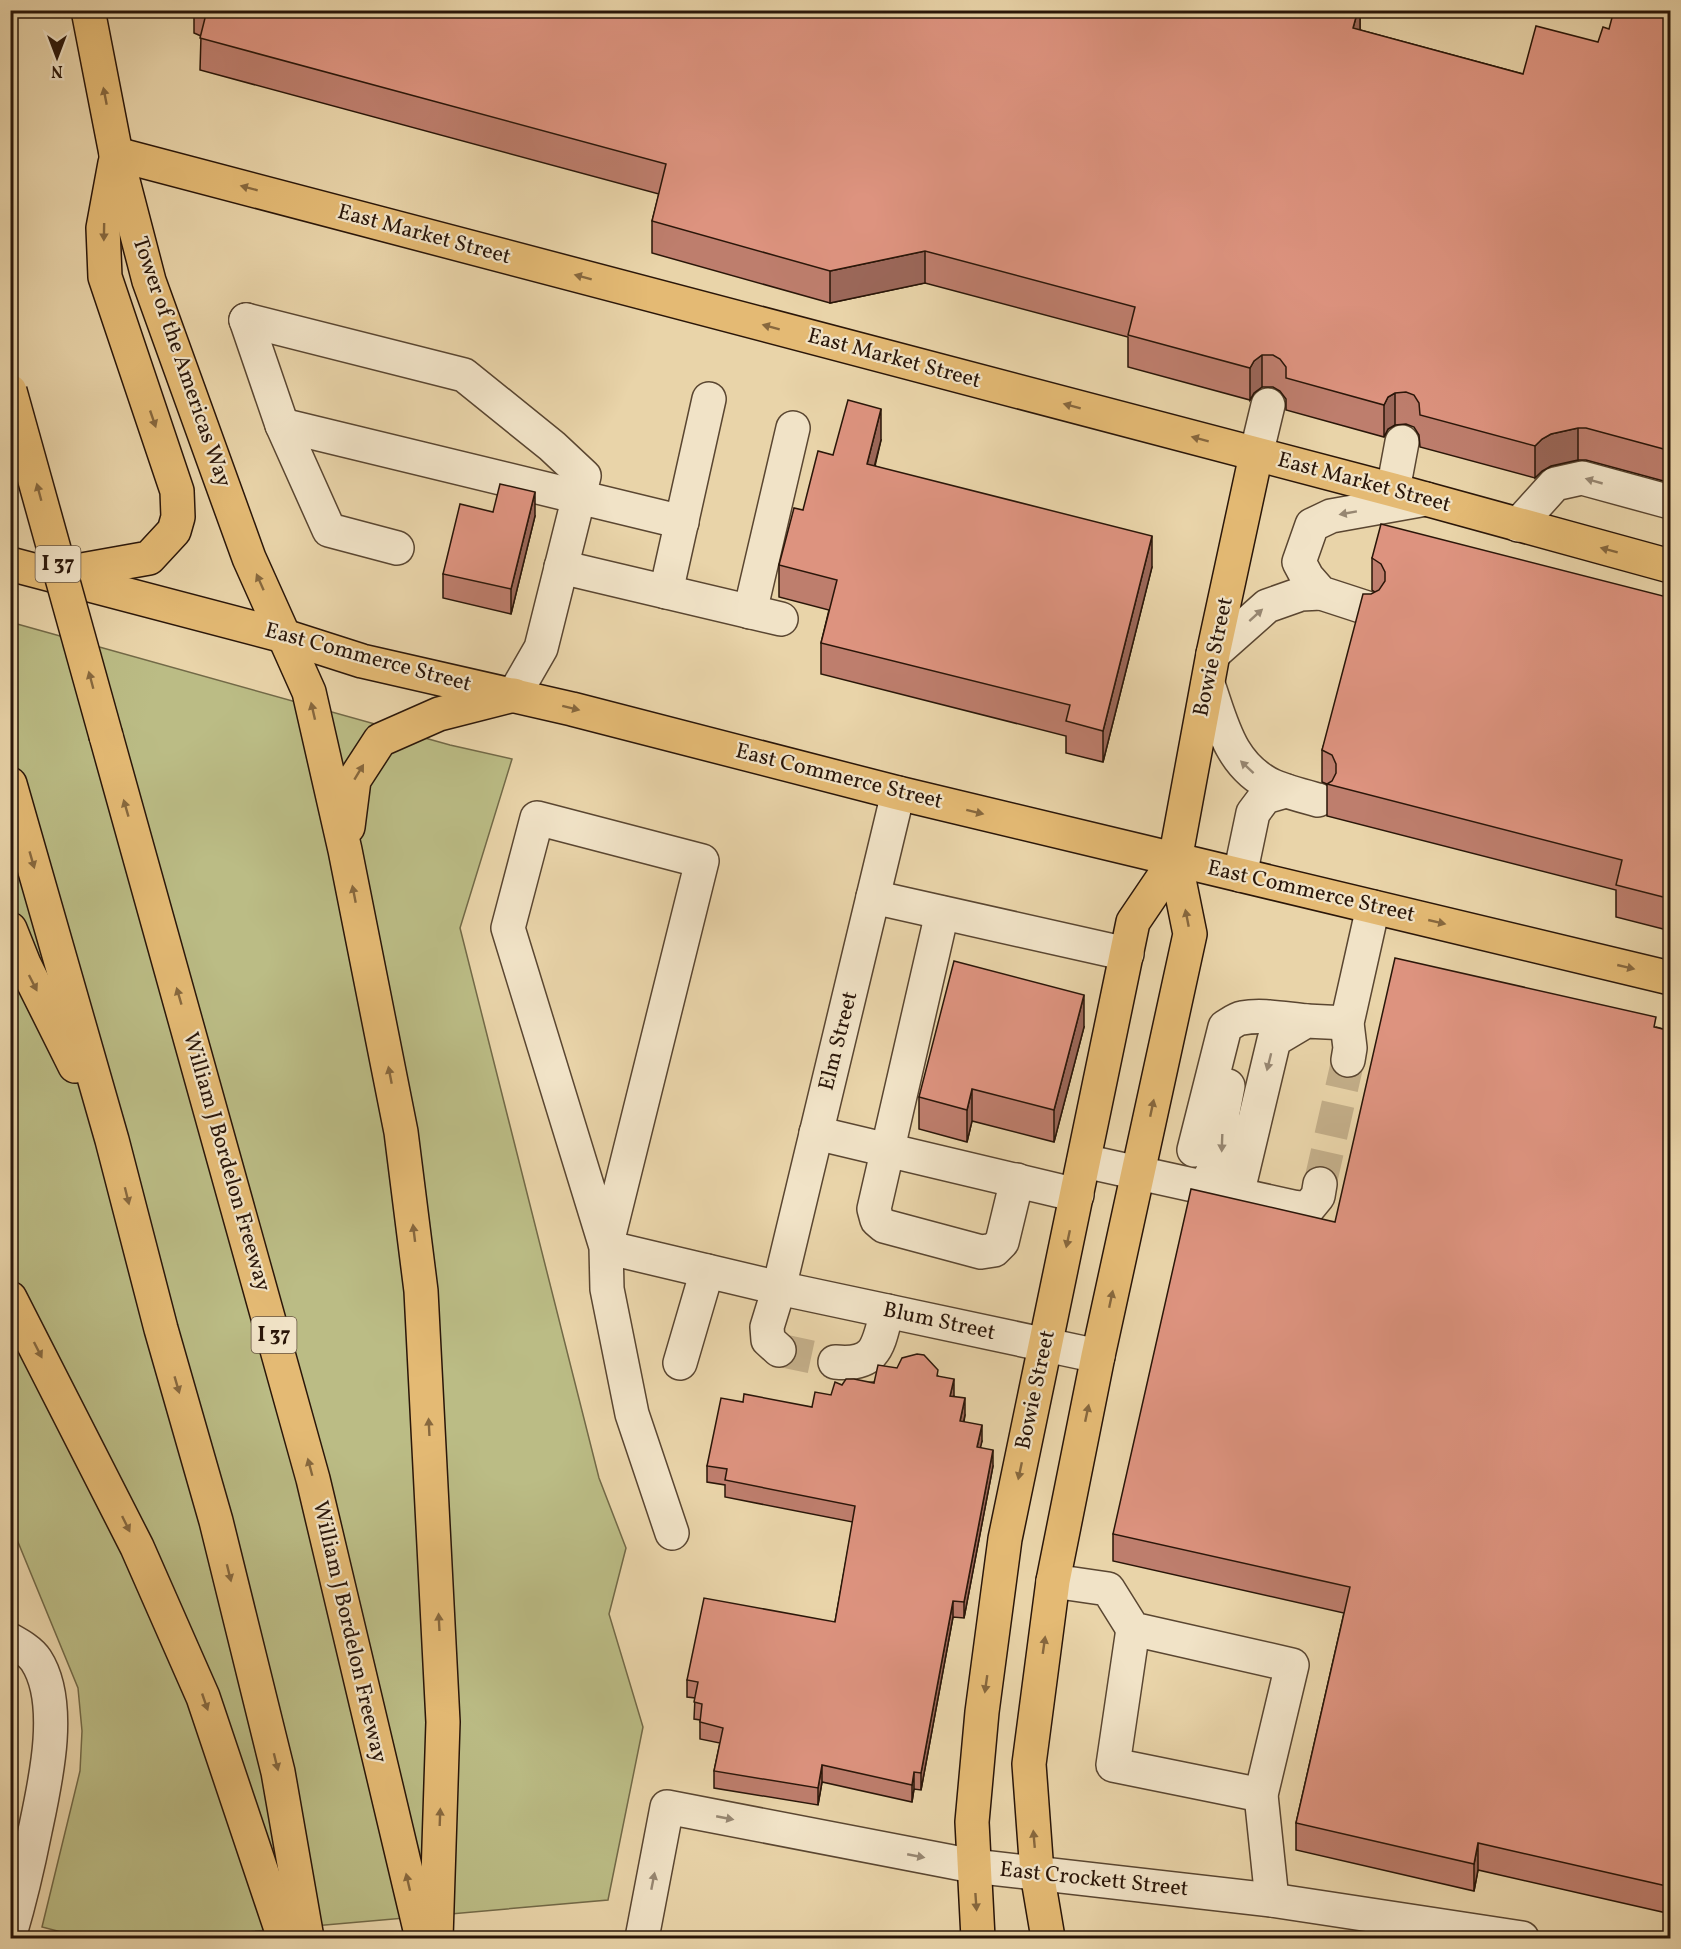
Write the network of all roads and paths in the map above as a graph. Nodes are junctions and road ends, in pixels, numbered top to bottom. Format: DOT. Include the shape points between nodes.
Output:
graph roads {
  1 [pos="88,10"];
  2 [pos="117,154"];
  3 [pos="10,391"];
  4 [pos="710,399"];
  5 [pos="1268,405"];
  6 [pos="282,425"];
  7 [pos="793,428"];
  8 [pos="1402,442"];
  9 [pos="1256,455"];
  10 [pos="1393,490"];
  11 [pos="579,496"];
  12 [pos="1426,499"];
  13 [pos="1671,502"];
  14 [pos="682,522"];
  15 [pos="1518,525"];
  16 [pos="397,548"];
  17 [pos="10,564"];
  18 [pos="1671,566"];
  19 [pos="561,567"];
  20 [pos="54,575"];
  21 [pos="666,592"];
  22 [pos="1321,593"];
  23 [pos="1367,608"];
  24 [pos="284,636"];
  25 [pos="1210,669"];
  26 [pos="514,695"];
  27 [pos="10,784"];
  28 [pos="1286,791"];
  29 [pos="898,793"];
  30 [pos="1318,800"];
  31 [pos="345,850"];
  32 [pos="1175,860"];
  33 [pos="1240,875"];
  34 [pos="873,897"];
  35 [pos="1373,907"];
  36 [pos="942,913"];
  37 [pos="10,929"];
  38 [pos="1127,954"];
  39 [pos="1671,978"];
  40 [pos="1306,1021"];
  41 [pos="1347,1023"];
  42 [pos="1231,1035"];
  43 [pos="1348,1060"];
  44 [pos="816,1133"];
  45 [pos="112,1140"];
  46 [pos="887,1150"];
  47 [pos="1194,1150"];
  48 [pos="1084,1161"];
  49 [pos="1138,1173"];
  50 [pos="1017,1180"];
  51 [pos="1320,1184"];
  52 [pos="1205,1188"];
  53 [pos="1077,1194"];
  54 [pos="1237,1195"];
  55 [pos="606,1246"];
  56 [pos="707,1271"];
  57 [pos="779,1288"];
  58 [pos="10,1298"];
  59 [pos="887,1311"];
  60 [pos="1045,1345"];
  61 [pos="779,1350"];
  62 [pos="1098,1356"];
  63 [pos="835,1362"];
  64 [pos="680,1363"];
  65 [pos="672,1533"];
  66 [pos="1053,1581"];
  67 [pos="1134,1629"];
  68 [pos="17,1644"];
  69 [pos="1261,1795"];
  70 [pos="973,1866"];
  71 [pos="1037,1873"];
  72 [pos="1272,1900"];
  73 [pos="1358,1926"];
  74 [pos="1437,1932"];
  75 [pos="10,1934"];
  76 [pos="284,1938"];
  77 [pos="307,1938"];
  78 [pos="422,1938"];
  79 [pos="436,1938"];
  80 [pos="642,1938"];
  81 [pos="978,1938"];
  82 [pos="1048,1938"];
  83 [pos="1522,1938"];
  2 -- 1 [label="main road, Tower of the Americas Way, one-way"];
  9 -- 2 [label="main road, East Market Street, one-way"];
  2 -- 20 [label="main road, one-way" via="103,228 105,277 177,491 178,517 174,531 149,558"];
  24 -- 2 [label="main road, Tower of the Americas Way, one-way" via="249,558 149,281"];
  78 -- 3 [label="main road, William J Bordelon Freeway / I 37, one-way, bridge" via="313,1479"];
  4 -- 14 [label="street"];
  5 -- 9 [label="street"];
  6 -- 11 [label="street"];
  6 -- 11 [label="street" via="246,320 464,375 584,476"];
  6 -- 16 [label="street" via="329,530"];
  7 -- 21 [label="street" via="766,615"];
  8 -- 10 [label="street"];
  9 -- 10 [label="main road, East Market Street"];
  9 -- 25 [label="main road, Bowie Street"];
  10 -- 12 [label="main road, East Market Street"];
  11 -- 14 [label="street"];
  11 -- 19 [label="street"];
  12 -- 15 [label="main road, East Market Street"];
  12 -- 22 [label="street, one-way" via="1331,516 1312,525 1299,562"];
  13 -- 15 [label="street, one-way" via="1582,478 1555,483"];
  14 -- 21 [label="street"];
  18 -- 15 [label="main road, East Market Street, one-way"];
  17 -- 20 [label="main road, East Commerce Street"];
  19 -- 21 [label="street"];
  19 -- 26 [label="street" via="540,648"];
  20 -- 24 [label="main road, East Commerce Street"];
  22 -- 23 [label="street"];
  25 -- 22 [label="street, one-way" via="1267,606 1301,594"];
  24 -- 26 [label="main road, East Commerce Street" via="362,661"];
  31 -- 24 [label="main road, Tower of the Americas Way, one-way" via="309,692"];
  28 -- 25 [label="street, one-way" via="1240,762 1228,740"];
  25 -- 32 [label="main road, Bowie Street"];
  26 -- 29 [label="main road, East Commerce Street, one-way"];
  31 -- 26 [label="main road, one-way" via="354,780 380,740 439,714"];
  27 -- 45 [label="main road, one-way"];
  28 -- 30 [label="street"];
  28 -- 33 [label="street" via="1265,797 1253,813"];
  29 -- 32 [label="main road, East Commerce Street, one-way"];
  29 -- 34 [label="street, Elm Street"];
  79 -- 31 [label="main road, Tower of the Americas Way, one-way" via="443,1722 421,1291 401,1132"];
  32 -- 33 [label="main road, East Commerce Street"];
  32 -- 38 [label="main road, Bowie Street" via="1134,922"];
  49 -- 32 [label="main road, Bowie Street, one-way" via="1190,934"];
  33 -- 35 [label="main road, East Commerce Street"];
  34 -- 36 [label="street"];
  34 -- 44 [label="street, Elm Street"];
  35 -- 39 [label="main road, East Commerce Street, one-way"];
  35 -- 41 [label="street"];
  36 -- 38 [label="street"];
  36 -- 46 [label="street"];
  37 -- 45 [label="main road, one-way"];
  38 -- 48 [label="main road, Bowie Street"];
  40 -- 41 [label="street"];
  40 -- 42 [label="street" via="1239,1018"];
  40 -- 54 [label="street, one-way" via="1274,1040"];
  41 -- 43 [label="street"];
  42 -- 47 [label="street"];
  42 -- 52 [label="street, one-way" via="1222,1152"];
  44 -- 46 [label="street"];
  44 -- 57 [label="street, Elm Street"];
  45 -- 77 [label="main road, one-way" via="216,1521 278,1772"];
  46 -- 50 [label="street"];
  46 -- 50 [label="street" via="874,1209 877,1220 884,1226 981,1252 994,1250 1002,1242"];
  48 -- 49 [label="street"];
  48 -- 53 [label="main road, Bowie Street"];
  49 -- 52 [label="street"];
  62 -- 49 [label="main road, Bowie Street, one-way"];
  50 -- 53 [label="street"];
  51 -- 54 [label="street" via="1318,1196 1309,1207"];
  52 -- 54 [label="street"];
  53 -- 60 [label="main road, Bowie Street, one-way"];
  55 -- 55 [label="street" via="508,928 537,818 702,861"];
  55 -- 56 [label="street, Blum Street"];
  55 -- 65 [label="street" via="607,1289 632,1414"];
  56 -- 57 [label="street, Blum Street"];
  56 -- 64 [label="street"];
  57 -- 59 [label="street, Blum Street"];
  57 -- 61 [label="street, Elm Street" via="767,1326 768,1340"];
  58 -- 76 [label="main road, one-way" via="137,1547 204,1697"];
  59 -- 60 [label="street, Blum Street"];
  59 -- 63 [label="street" via="878,1345 868,1358 853,1364"];
  60 -- 62 [label="street, Blum Street"];
  60 -- 70 [label="main road, Bowie Street, one-way" via="1005,1539 982,1712 972,1822"];
  66 -- 62 [label="main road, Bowie Street, one-way"];
  66 -- 67 [label="street" via="1108,1589"];
  71 -- 66 [label="main road, Bowie Street, one-way" via="1029,1764"];
  67 -- 69 [label="street" via="1113,1765"];
  67 -- 69 [label="street" via="1292,1665"];
  68 -- 75 [label="street" via="35,1658 45,1679 51,1722 48,1766"];
  69 -- 72 [label="street"];
  70 -- 71 [label="street, East Crockett Street"];
  80 -- 70 [label="street, East Crockett Street, one-way" via="667,1807"];
  70 -- 81 [label="main road, Bowie Street, one-way"];
  71 -- 72 [label="street, East Crockett Street"];
  71 -- 82 [label="main road, Bowie Street"];
  72 -- 73 [label="street, East Crockett Street"];
  73 -- 74 [label="street, East Crockett Street"];
  74 -- 83 [label="street, East Crockett Street"];
}
